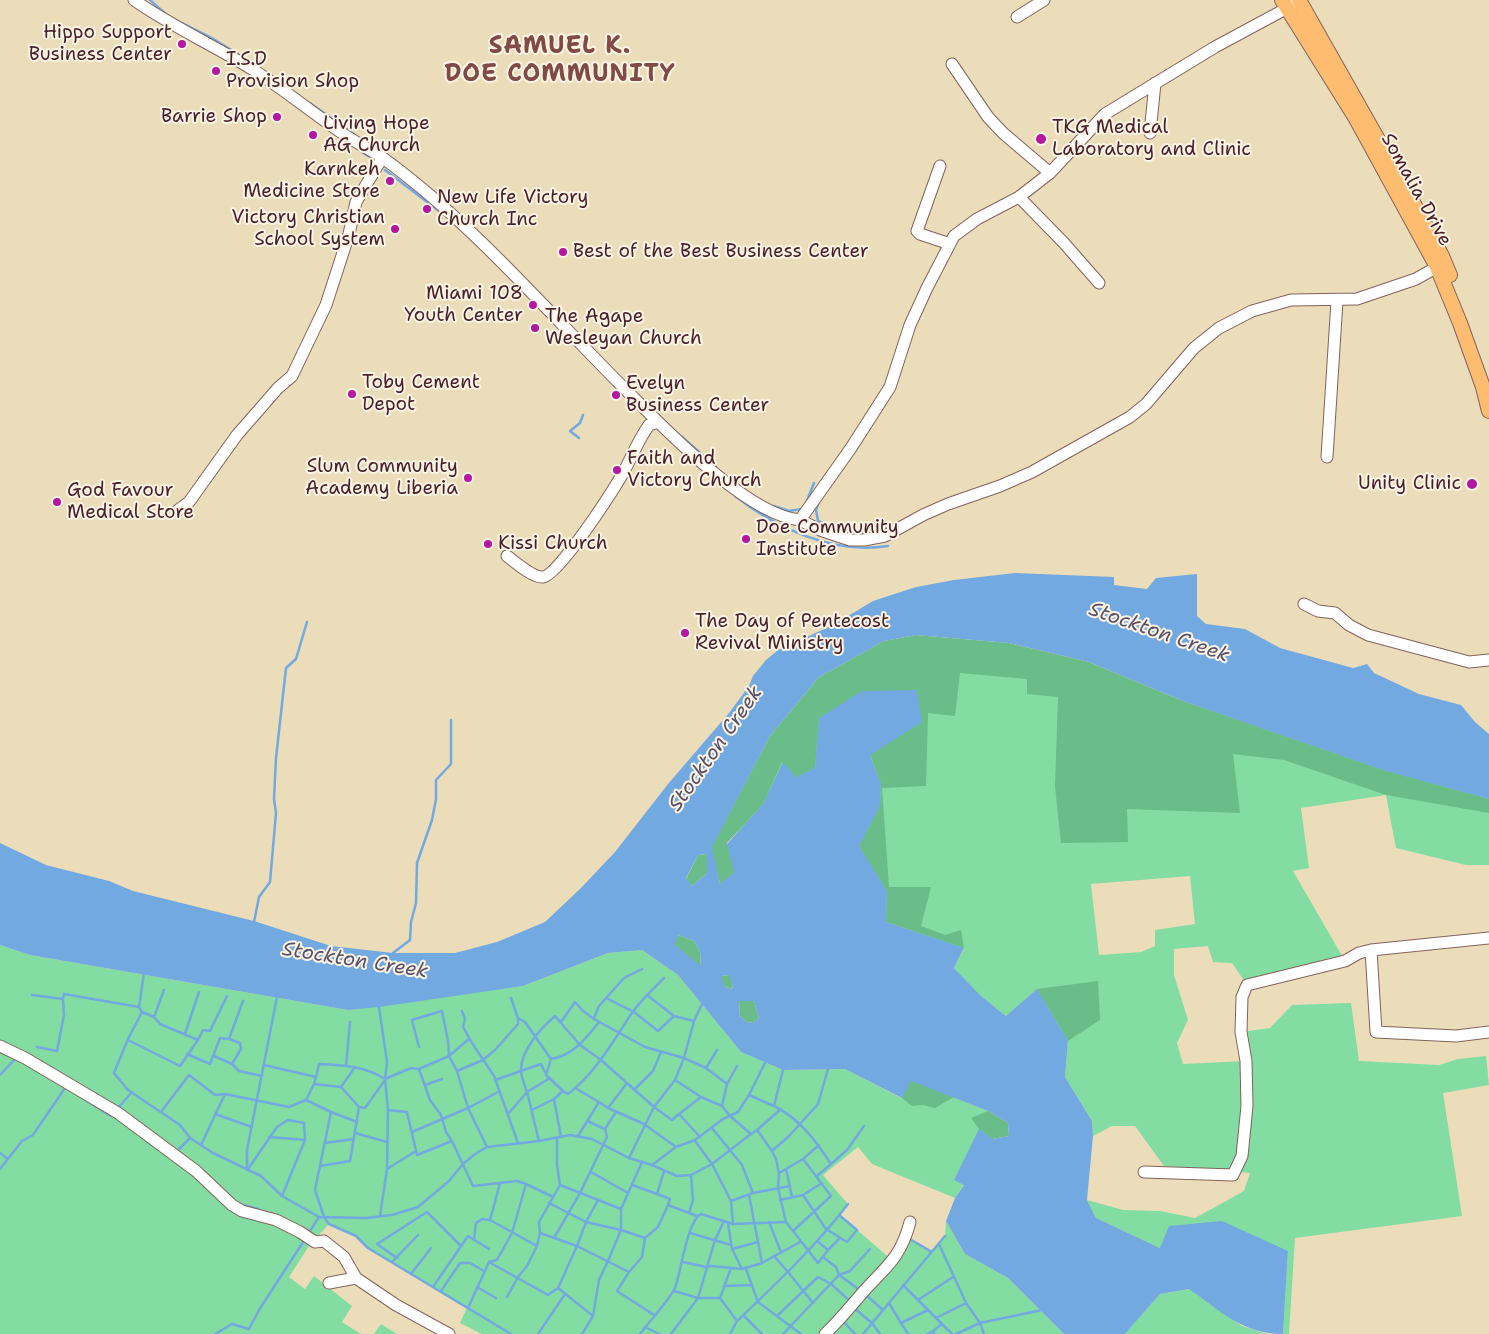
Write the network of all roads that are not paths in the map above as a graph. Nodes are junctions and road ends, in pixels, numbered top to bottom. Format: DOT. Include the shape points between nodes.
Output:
graph roads {
  1 [pos="134,0"];
  2 [pos="1044,0"];
  3 [pos="1299,0"];
  4 [pos="1285,4"];
  5 [pos="1017,17"];
  6 [pos="952,64"];
  7 [pos="1155,83"];
  8 [pos="1150,133"];
  9 [pos="382,158"];
  10 [pos="940,166"];
  11 [pos="1050,173"];
  12 [pos="1019,197"];
  13 [pos="950,244"];
  14 [pos="1437,267"];
  15 [pos="1099,283"];
  16 [pos="1337,301"];
  17 [pos="1489,382"];
  18 [pos="1489,411"];
  19 [pos="658,422"];
  20 [pos="1327,457"];
  21 [pos="177,511"];
  22 [pos="800,520"];
  23 [pos="507,556"];
  24 [pos="1304,604"];
  25 [pos="1489,660"];
  26 [pos="1489,938"];
  27 [pos="1371,950"];
  28 [pos="1489,1032"];
  29 [pos="0,1046"];
  30 [pos="1144,1172"];
  31 [pos="910,1222"];
  32 [pos="356,1278"];
  33 [pos="329,1283"];
  34 [pos="448,1334"];
  35 [pos="825,1334"];
  1 -- 9 [label="street" via="253,70"];
  2 -- 5 [label="street"];
  3 -- 4 [label="street"];
  3 -- 17 [label="main road, Somalia Drive" via="1442,256"];
  4 -- 7 [label="street"];
  4 -- 14 [label="main road, Somalia Drive" via="1355,117"];
  6 -- 11 [label="street" via="988,117"];
  7 -- 8 [label="street"];
  7 -- 11 [label="street" via="1105,114"];
  9 -- 19 [label="street" via="446,208 497,256"];
  9 -- 21 [label="street" via="356,202 326,305 292,376 237,435 189,502"];
  10 -- 13 [label="street" via="917,231"];
  11 -- 12 [label="street"];
  12 -- 13 [label="street" via="967,225"];
  12 -- 15 [label="street"];
  13 -- 22 [label="street" via="910,325 890,387"];
  14 -- 16 [label="street" via="1416,279 1372,294"];
  14 -- 18 [label="main road, Somalia Drive" via="1460,323"];
  16 -- 20 [label="street"];
  16 -- 22 [label="street" via="1291,300 1252,311 1219,328 1194,348 1146,404 1130,417 1032,472 948,504 885,536 850,540"];
  19 -- 22 [label="street" via="754,503 780,516"];
  19 -- 23 [label="street" via="649,425 603,504 562,562 547,576 539,577"];
  24 -- 25 [label="street" via="1318,611 1335,613 1368,635 1469,662"];
  26 -- 27 [label="street"];
  27 -- 28 [label="street" via="1376,1032 1456,1036"];
  27 -- 30 [label="street" via="1345,961 1247,985 1242,997 1241,1032 1246,1061 1247,1106 1242,1156 1233,1175"];
  29 -- 32 [label="street" via="118,1113 196,1171 232,1205 276,1220 314,1242 324,1241 344,1257"];
  31 -- 35 [label="street" via="907,1236 894,1261"];
  32 -- 33 [label="street"];
  32 -- 34 [label="street"];
}
